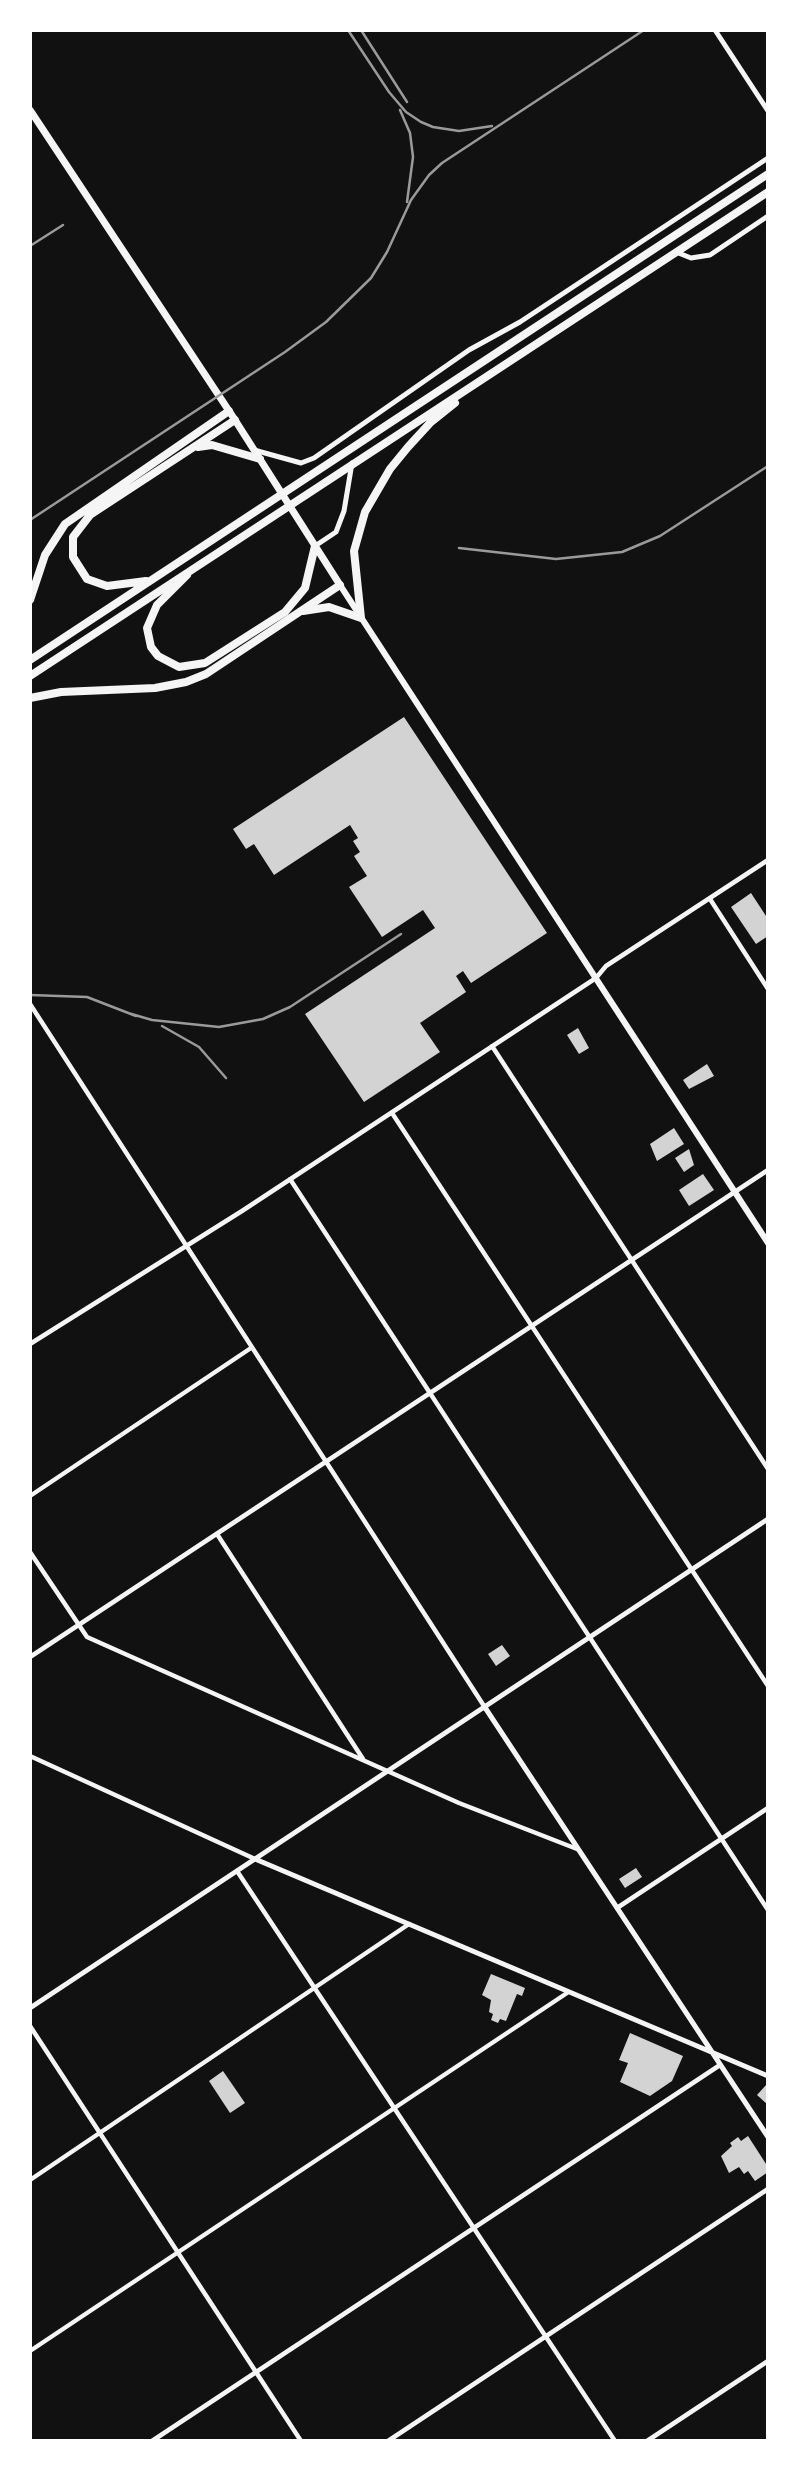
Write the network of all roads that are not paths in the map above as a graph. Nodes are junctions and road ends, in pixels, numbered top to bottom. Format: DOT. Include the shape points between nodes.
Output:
graph roads {
  1 [pos="715,30"];
  2 [pos="30,110"];
  3 [pos="768,111"];
  4 [pos="768,158"];
  5 [pos="768,174"];
  6 [pos="768,192"];
  7 [pos="768,216"];
  8 [pos="479,382"];
  9 [pos="229,411"];
  10 [pos="235,420"];
  11 [pos="195,448"];
  12 [pos="254,450"];
  13 [pos="260,459"];
  14 [pos="316,546"];
  15 [pos="191,570"];
  16 [pos="153,579"];
  17 [pos="340,585"];
  18 [pos="30,600"];
  19 [pos="303,611"];
  20 [pos="361,618"];
  21 [pos="30,660"];
  22 [pos="30,676"];
  23 [pos="30,698"];
  24 [pos="768,860"];
  25 [pos="710,899"];
  26 [pos="596,978"];
  27 [pos="768,989"];
  28 [pos="30,1004"];
  29 [pos="492,1046"];
  30 [pos="392,1113"];
  31 [pos="768,1170"];
  32 [pos="290,1179"];
  33 [pos="734,1192"];
  34 [pos="768,1243"];
  35 [pos="185,1245"];
  36 [pos="632,1260"];
  37 [pos="532,1326"];
  38 [pos="30,1344"];
  39 [pos="251,1348"];
  40 [pos="431,1392"];
  41 [pos="325,1462"];
  42 [pos="768,1469"];
  43 [pos="30,1496"];
  44 [pos="768,1519"];
  45 [pos="216,1534"];
  46 [pos="30,1552"];
  47 [pos="692,1570"];
  48 [pos="78,1625"];
  49 [pos="589,1638"];
  50 [pos="30,1657"];
  51 [pos="768,1686"];
  52 [pos="484,1706"];
  53 [pos="30,1756"];
  54 [pos="363,1759"];
  55 [pos="386,1771"];
  56 [pos="768,1808"];
  57 [pos="722,1839"];
  58 [pos="578,1850"];
  59 [pos="255,1859"];
  60 [pos="237,1871"];
  61 [pos="617,1908"];
  62 [pos="768,1910"];
  63 [pos="410,1924"];
  64 [pos="315,1988"];
  65 [pos="568,1993"];
  66 [pos="30,2008"];
  67 [pos="30,2026"];
  68 [pos="712,2051"];
  69 [pos="720,2065"];
  70 [pos="768,2076"];
  71 [pos="395,2109"];
  72 [pos="100,2133"];
  73 [pos="768,2137"];
  74 [pos="30,2180"];
  75 [pos="768,2189"];
  76 [pos="474,2228"];
  77 [pos="178,2253"];
  78 [pos="545,2336"];
  79 [pos="30,2351"];
  80 [pos="768,2361"];
  81 [pos="256,2371"];
  82 [pos="152,2441"];
  83 [pos="301,2441"];
  84 [pos="388,2441"];
  85 [pos="615,2441"];
  86 [pos="647,2441"];
  1 -- 3 [label="street"];
  2 -- 9 [label="main road"];
  4 -- 12 [label="street" via="520,322 469,350 314,458 301,463"];
  5 -- 16 [label="highway"];
  6 -- 8 [label="highway"];
  7 -- 14 [label="street" via="710,255 691,258 675,252 353,460 336,532"];
  8 -- 15 [label="highway"];
  8 -- 20 [label="highway" via="430,423 390,469 365,512 354,551"];
  9 -- 10 [label="main road"];
  9 -- 18 [label="highway" via="65,524 45,555"];
  10 -- 11 [label="highway"];
  10 -- 12 [label="main road"];
  11 -- 13 [label="highway" via="212,445"];
  11 -- 16 [label="highway" via="90,515 73,537 73,557 79,570 97,584 122,586"];
  12 -- 13 [label="main road"];
  13 -- 14 [label="main road"];
  14 -- 15 [label="highway" via="305,588 285,612 205,663 179,667 158,656 147,628 157,605"];
  14 -- 17 [label="main road"];
  15 -- 22 [label="highway"];
  16 -- 21 [label="highway"];
  17 -- 19 [label="highway"];
  17 -- 20 [label="main road"];
  19 -- 20 [label="highway" via="328,607"];
  19 -- 23 [label="highway" via="186,682"];
  20 -- 26 [label="main road"];
  24 -- 25 [label="street"];
  25 -- 26 [label="street" via="606,966"];
  25 -- 27 [label="street"];
  26 -- 29 [label="street"];
  26 -- 33 [label="main road"];
  28 -- 35 [label="street"];
  29 -- 30 [label="street"];
  29 -- 36 [label="street"];
  30 -- 32 [label="street"];
  30 -- 37 [label="street"];
  31 -- 33 [label="street"];
  32 -- 35 [label="street"];
  32 -- 40 [label="street"];
  33 -- 34 [label="main road"];
  33 -- 36 [label="street"];
  35 -- 38 [label="street"];
  35 -- 39 [label="street"];
  36 -- 37 [label="street"];
  36 -- 42 [label="street"];
  37 -- 40 [label="street"];
  37 -- 47 [label="street"];
  39 -- 41 [label="street"];
  39 -- 43 [label="street"];
  40 -- 41 [label="street"];
  40 -- 49 [label="street"];
  41 -- 45 [label="street"];
  41 -- 52 [label="street"];
  44 -- 47 [label="street"];
  45 -- 48 [label="street"];
  45 -- 54 [label="street"];
  46 -- 48 [label="street"];
  47 -- 49 [label="street"];
  47 -- 51 [label="street"];
  48 -- 50 [label="street"];
  48 -- 54 [label="street" via="87,1637"];
  49 -- 52 [label="street"];
  49 -- 57 [label="street"];
  52 -- 55 [label="street"];
  52 -- 58 [label="street"];
  53 -- 59 [label="street"];
  54 -- 55 [label="street"];
  55 -- 58 [label="street"];
  55 -- 59 [label="street"];
  56 -- 57 [label="street"];
  57 -- 61 [label="street"];
  57 -- 62 [label="street"];
  58 -- 61 [label="street"];
  59 -- 60 [label="street"];
  59 -- 63 [label="street"];
  60 -- 64 [label="street"];
  60 -- 66 [label="street"];
  61 -- 68 [label="street"];
  63 -- 64 [label="street"];
  63 -- 65 [label="street"];
  64 -- 71 [label="street"];
  64 -- 72 [label="street"];
  65 -- 68 [label="street"];
  65 -- 71 [label="street"];
  67 -- 72 [label="street"];
  68 -- 69 [label="street"];
  68 -- 70 [label="street"];
  69 -- 73 [label="street"];
  69 -- 76 [label="street"];
  71 -- 76 [label="street"];
  71 -- 77 [label="street"];
  72 -- 74 [label="street"];
  72 -- 77 [label="street"];
  75 -- 78 [label="street"];
  76 -- 78 [label="street"];
  76 -- 81 [label="street"];
  77 -- 79 [label="street"];
  77 -- 81 [label="street"];
  78 -- 84 [label="street"];
  78 -- 85 [label="street"];
  80 -- 86 [label="street"];
  81 -- 82 [label="street"];
  81 -- 83 [label="street"];
}
